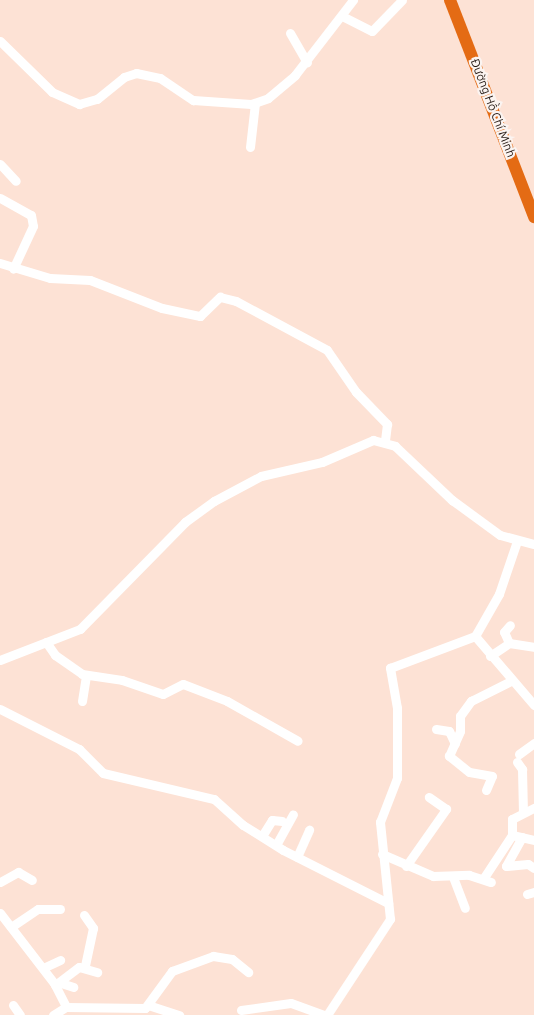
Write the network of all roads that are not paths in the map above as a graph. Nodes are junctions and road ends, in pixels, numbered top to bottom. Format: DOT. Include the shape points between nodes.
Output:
graph roads {
  1 [pos="353,0"];
  2 [pos="402,0"];
  3 [pos="450,0"];
  4 [pos="344,17"];
  5 [pos="290,33"];
  6 [pos="0,41"];
  7 [pos="307,62"];
  8 [pos="255,103"];
  9 [pos="250,147"];
  10 [pos="0,164"];
  11 [pos="16,181"];
  12 [pos="0,198"];
  13 [pos="534,216"];
  14 [pos="0,263"];
  15 [pos="13,269"];
  16 [pos="385,440"];
  17 [pos="517,541"];
  18 [pos="534,544"];
  19 [pos="510,625"];
  20 [pos="475,636"];
  21 [pos="534,638"];
  22 [pos="46,642"];
  23 [pos="509,643"];
  24 [pos="521,643"];
  25 [pos="534,648"];
  26 [pos="490,656"];
  27 [pos="0,660"];
  28 [pos="86,675"];
  29 [pos="511,681"];
  30 [pos="82,701"];
  31 [pos="534,704"];
  32 [pos="0,709"];
  33 [pos="436,728"];
  34 [pos="298,741"];
  35 [pos="534,743"];
  36 [pos="455,744"];
  37 [pos="486,790"];
  38 [pos="224,793"];
  39 [pos="429,797"];
  40 [pos="216,800"];
  41 [pos="534,808"];
  42 [pos="523,812"];
  43 [pos="293,814"];
  44 [pos="282,822"];
  45 [pos="309,830"];
  46 [pos="512,835"];
  47 [pos="262,836"];
  48 [pos="522,837"];
  49 [pos="533,840"];
  50 [pos="276,845"];
  51 [pos="382,854"];
  52 [pos="297,857"];
  53 [pos="495,860"];
  54 [pos="406,866"];
  55 [pos="506,866"];
  56 [pos="534,868"];
  57 [pos="453,877"];
  58 [pos="32,880"];
  59 [pos="0,882"];
  60 [pos="388,903"];
  61 [pos="465,908"];
  62 [pos="60,909"];
  63 [pos="0,913"];
  64 [pos="84,915"];
  65 [pos="11,927"];
  66 [pos="60,960"];
  67 [pos="85,967"];
  68 [pos="43,968"];
  69 [pos="97,972"];
  70 [pos="248,972"];
  71 [pos="58,984"];
  72 [pos="73,987"];
  73 [pos="13,1005"];
  74 [pos="148,1005"];
  75 [pos="66,1007"];
  76 [pos="241,1010"];
  77 [pos="20,1015"];
  78 [pos="53,1015"];
  79 [pos="179,1015"];
  80 [pos="325,1015"];
  1 -- 4 [label="street"];
  2 -- 4 [label="street" via="372,31"];
  3 -- 13 [label="highway, Đường Hồ Chí Minh"];
  4 -- 7 [label="street"];
  5 -- 7 [label="street"];
  6 -- 8 [label="street" via="52,92 79,104 97,99 124,77 136,73 160,78 199,102"];
  7 -- 8 [label="street" via="274,94"];
  8 -- 9 [label="street"];
  10 -- 11 [label="street"];
  12 -- 15 [label="street" via="31,215 33,226"];
  14 -- 15 [label="street"];
  15 -- 16 [label="street" via="90,280 162,308 200,316 220,297 236,301 327,350 356,392 382,415 388,427"];
  16 -- 17 [label="street" via="459,506"];
  16 -- 22 [label="street" via="373,440 322,462 261,476 214,501 185,522 91,620 70,635"];
  17 -- 18 [label="street"];
  17 -- 20 [label="street" via="499,594"];
  19 -- 23 [label="street" via="504,632"];
  20 -- 26 [label="street"];
  20 -- 51 [label="street" via="390,668 397,708 397,778 380,816"];
  21 -- 24 [label="street"];
  22 -- 27 [label="street"];
  22 -- 28 [label="street" via="55,655"];
  23 -- 24 [label="street"];
  23 -- 26 [label="street"];
  24 -- 25 [label="street"];
  26 -- 29 [label="street"];
  28 -- 30 [label="street"];
  28 -- 34 [label="street" via="122,680 163,694 183,684 227,701"];
  29 -- 31 [label="street"];
  29 -- 36 [label="street" via="471,701 460,716"];
  32 -- 40 [label="street" via="79,749 103,773"];
  33 -- 36 [label="street" via="449,731"];
  35 -- 42 [label="street" via="518,758 522,770"];
  36 -- 37 [label="street" via="450,760 469,772 492,776"];
  38 -- 40 [label="street"];
  39 -- 54 [label="street" via="446,809"];
  40 -- 47 [label="street"];
  41 -- 42 [label="street"];
  42 -- 46 [label="street" via="509,822"];
  43 -- 50 [label="street"];
  44 -- 47 [label="street" via="272,820"];
  45 -- 52 [label="street"];
  46 -- 48 [label="street"];
  46 -- 53 [label="street"];
  47 -- 50 [label="street"];
  48 -- 49 [label="street"];
  48 -- 55 [label="street"];
  50 -- 52 [label="street"];
  51 -- 54 [label="street"];
  51 -- 60 [label="street"];
  52 -- 60 [label="street"];
  53 -- 55 [label="street"];
  53 -- 57 [label="street" via="487,880"];
  54 -- 57 [label="street" via="433,876"];
  55 -- 56 [label="street" via="528,864"];
  57 -- 61 [label="street"];
  58 -- 59 [label="street" via="18,872"];
  60 -- 80 [label="street" via="389,926"];
  62 -- 65 [label="street" via="38,909"];
  63 -- 65 [label="street"];
  64 -- 67 [label="street" via="93,928"];
  65 -- 68 [label="street"];
  66 -- 68 [label="street"];
  67 -- 69 [label="street"];
  67 -- 71 [label="street" via="73,969"];
  68 -- 71 [label="street"];
  70 -- 74 [label="street" via="219,956 182,966 165,976"];
  71 -- 72 [label="street"];
  71 -- 75 [label="street"];
  73 -- 77 [label="street"];
  74 -- 75 [label="street" via="142,1009"];
  74 -- 79 [label="street"];
  75 -- 78 [label="street"];
  76 -- 80 [label="street" via="291,1003"];
}
